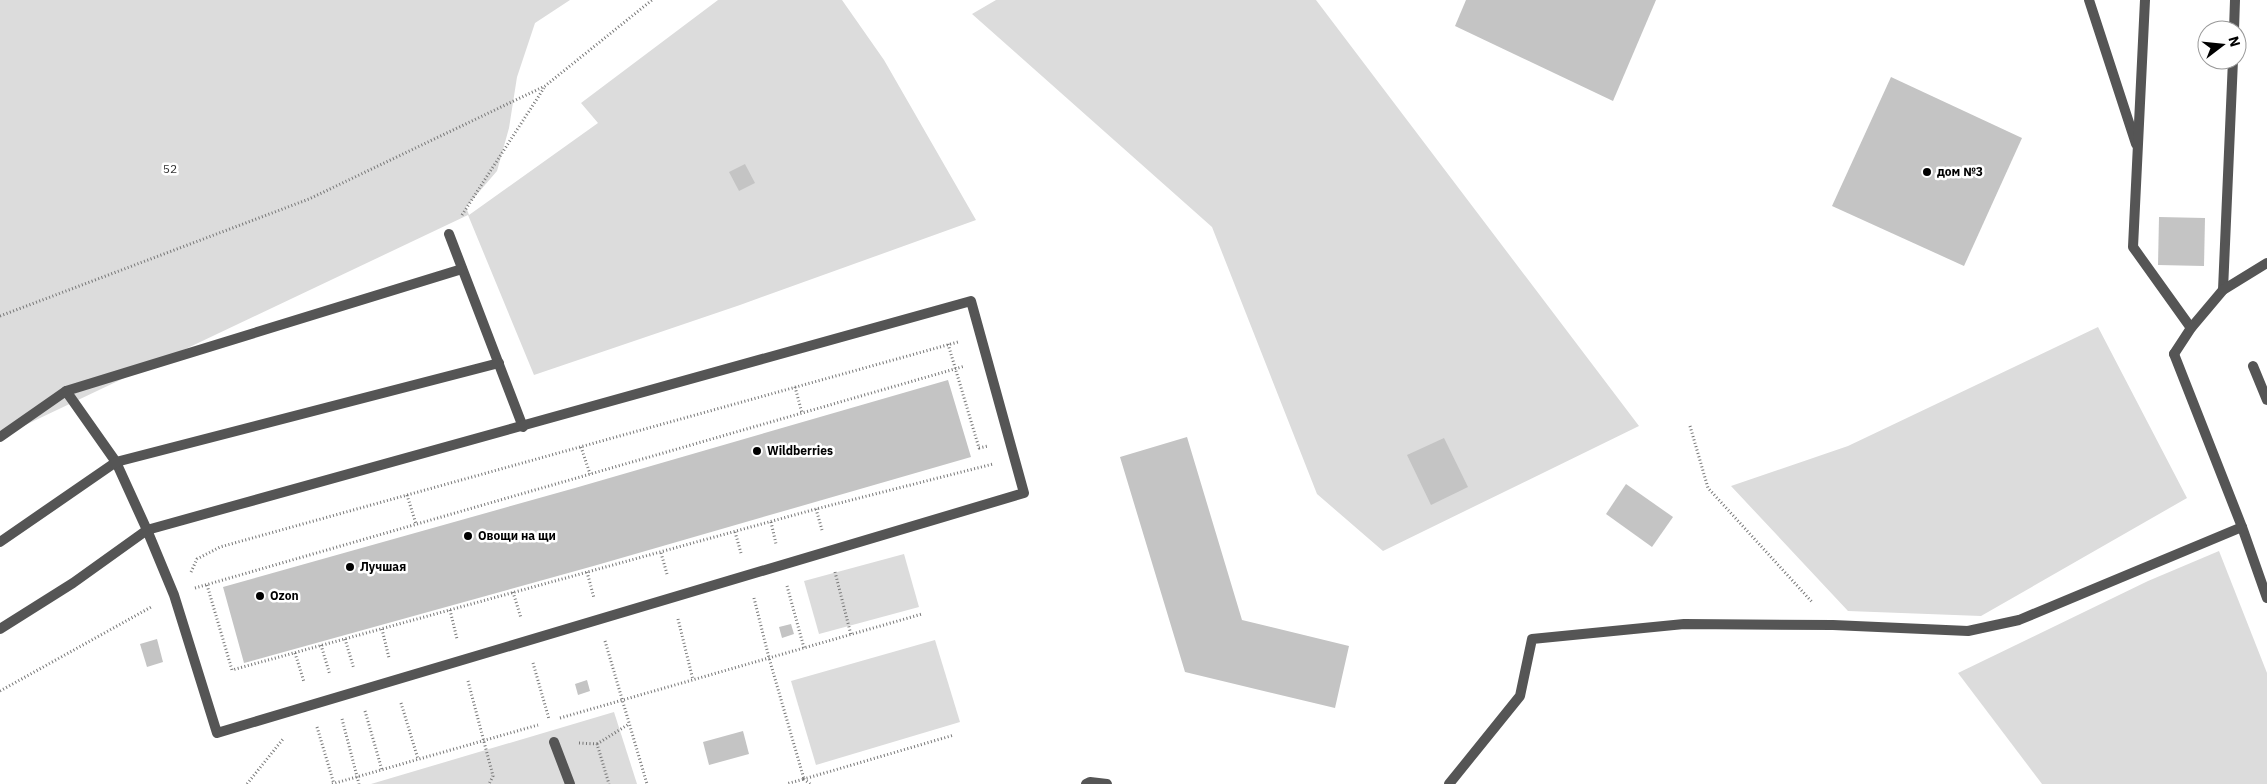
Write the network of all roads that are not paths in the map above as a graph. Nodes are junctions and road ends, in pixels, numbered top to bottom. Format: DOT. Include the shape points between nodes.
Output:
graph roads {
  1 [pos="2089,0"];
  2 [pos="2145,0"];
  3 [pos="2235,0"];
  4 [pos="2234,20"];
  5 [pos="2233,70"];
  6 [pos="2139,152"];
  7 [pos="449,234"];
  8 [pos="2267,263"];
  9 [pos="462,269"];
  10 [pos="2223,290"];
  11 [pos="2191,328"];
  12 [pos="499,363"];
  13 [pos="2253,366"];
  14 [pos="66,391"];
  15 [pos="2267,400"];
  16 [pos="523,427"];
  17 [pos="0,437"];
  18 [pos="116,462"];
  19 [pos="2242,527"];
  20 [pos="147,530"];
  21 [pos="0,542"];
  22 [pos="2267,598"];
  23 [pos="0,629"];
  24 [pos="554,742"];
  25 [pos="570,784"];
  26 [pos="1086,784"];
  27 [pos="1107,784"];
  28 [pos="1449,784"];
  1 -- 6 [label="street"];
  2 -- 6 [label="street"];
  3 -- 4 [label="street"];
  5 -- 10 [label="street"];
  6 -- 11 [label="street" via="2133,247"];
  7 -- 9 [label="street"];
  8 -- 10 [label="street"];
  9 -- 12 [label="street"];
  9 -- 14 [label="street"];
  10 -- 11 [label="street"];
  11 -- 19 [label="street" via="2174,354"];
  12 -- 16 [label="street"];
  12 -- 18 [label="street"];
  13 -- 15 [label="street"];
  14 -- 17 [label="street"];
  14 -- 18 [label="street"];
  16 -- 20 [label="street"];
  16 -- 20 [label="street" via="970,301 1024,493 217,733 174,595"];
  18 -- 20 [label="street"];
  18 -- 21 [label="street"];
  19 -- 22 [label="street"];
  19 -- 28 [label="street" via="2020,620 1968,631 1832,625 1684,624 1532,638 1520,696"];
  20 -- 23 [label="street" via="73,583"];
  24 -- 25 [label="street"];
  26 -- 27 [label="street"];
}
